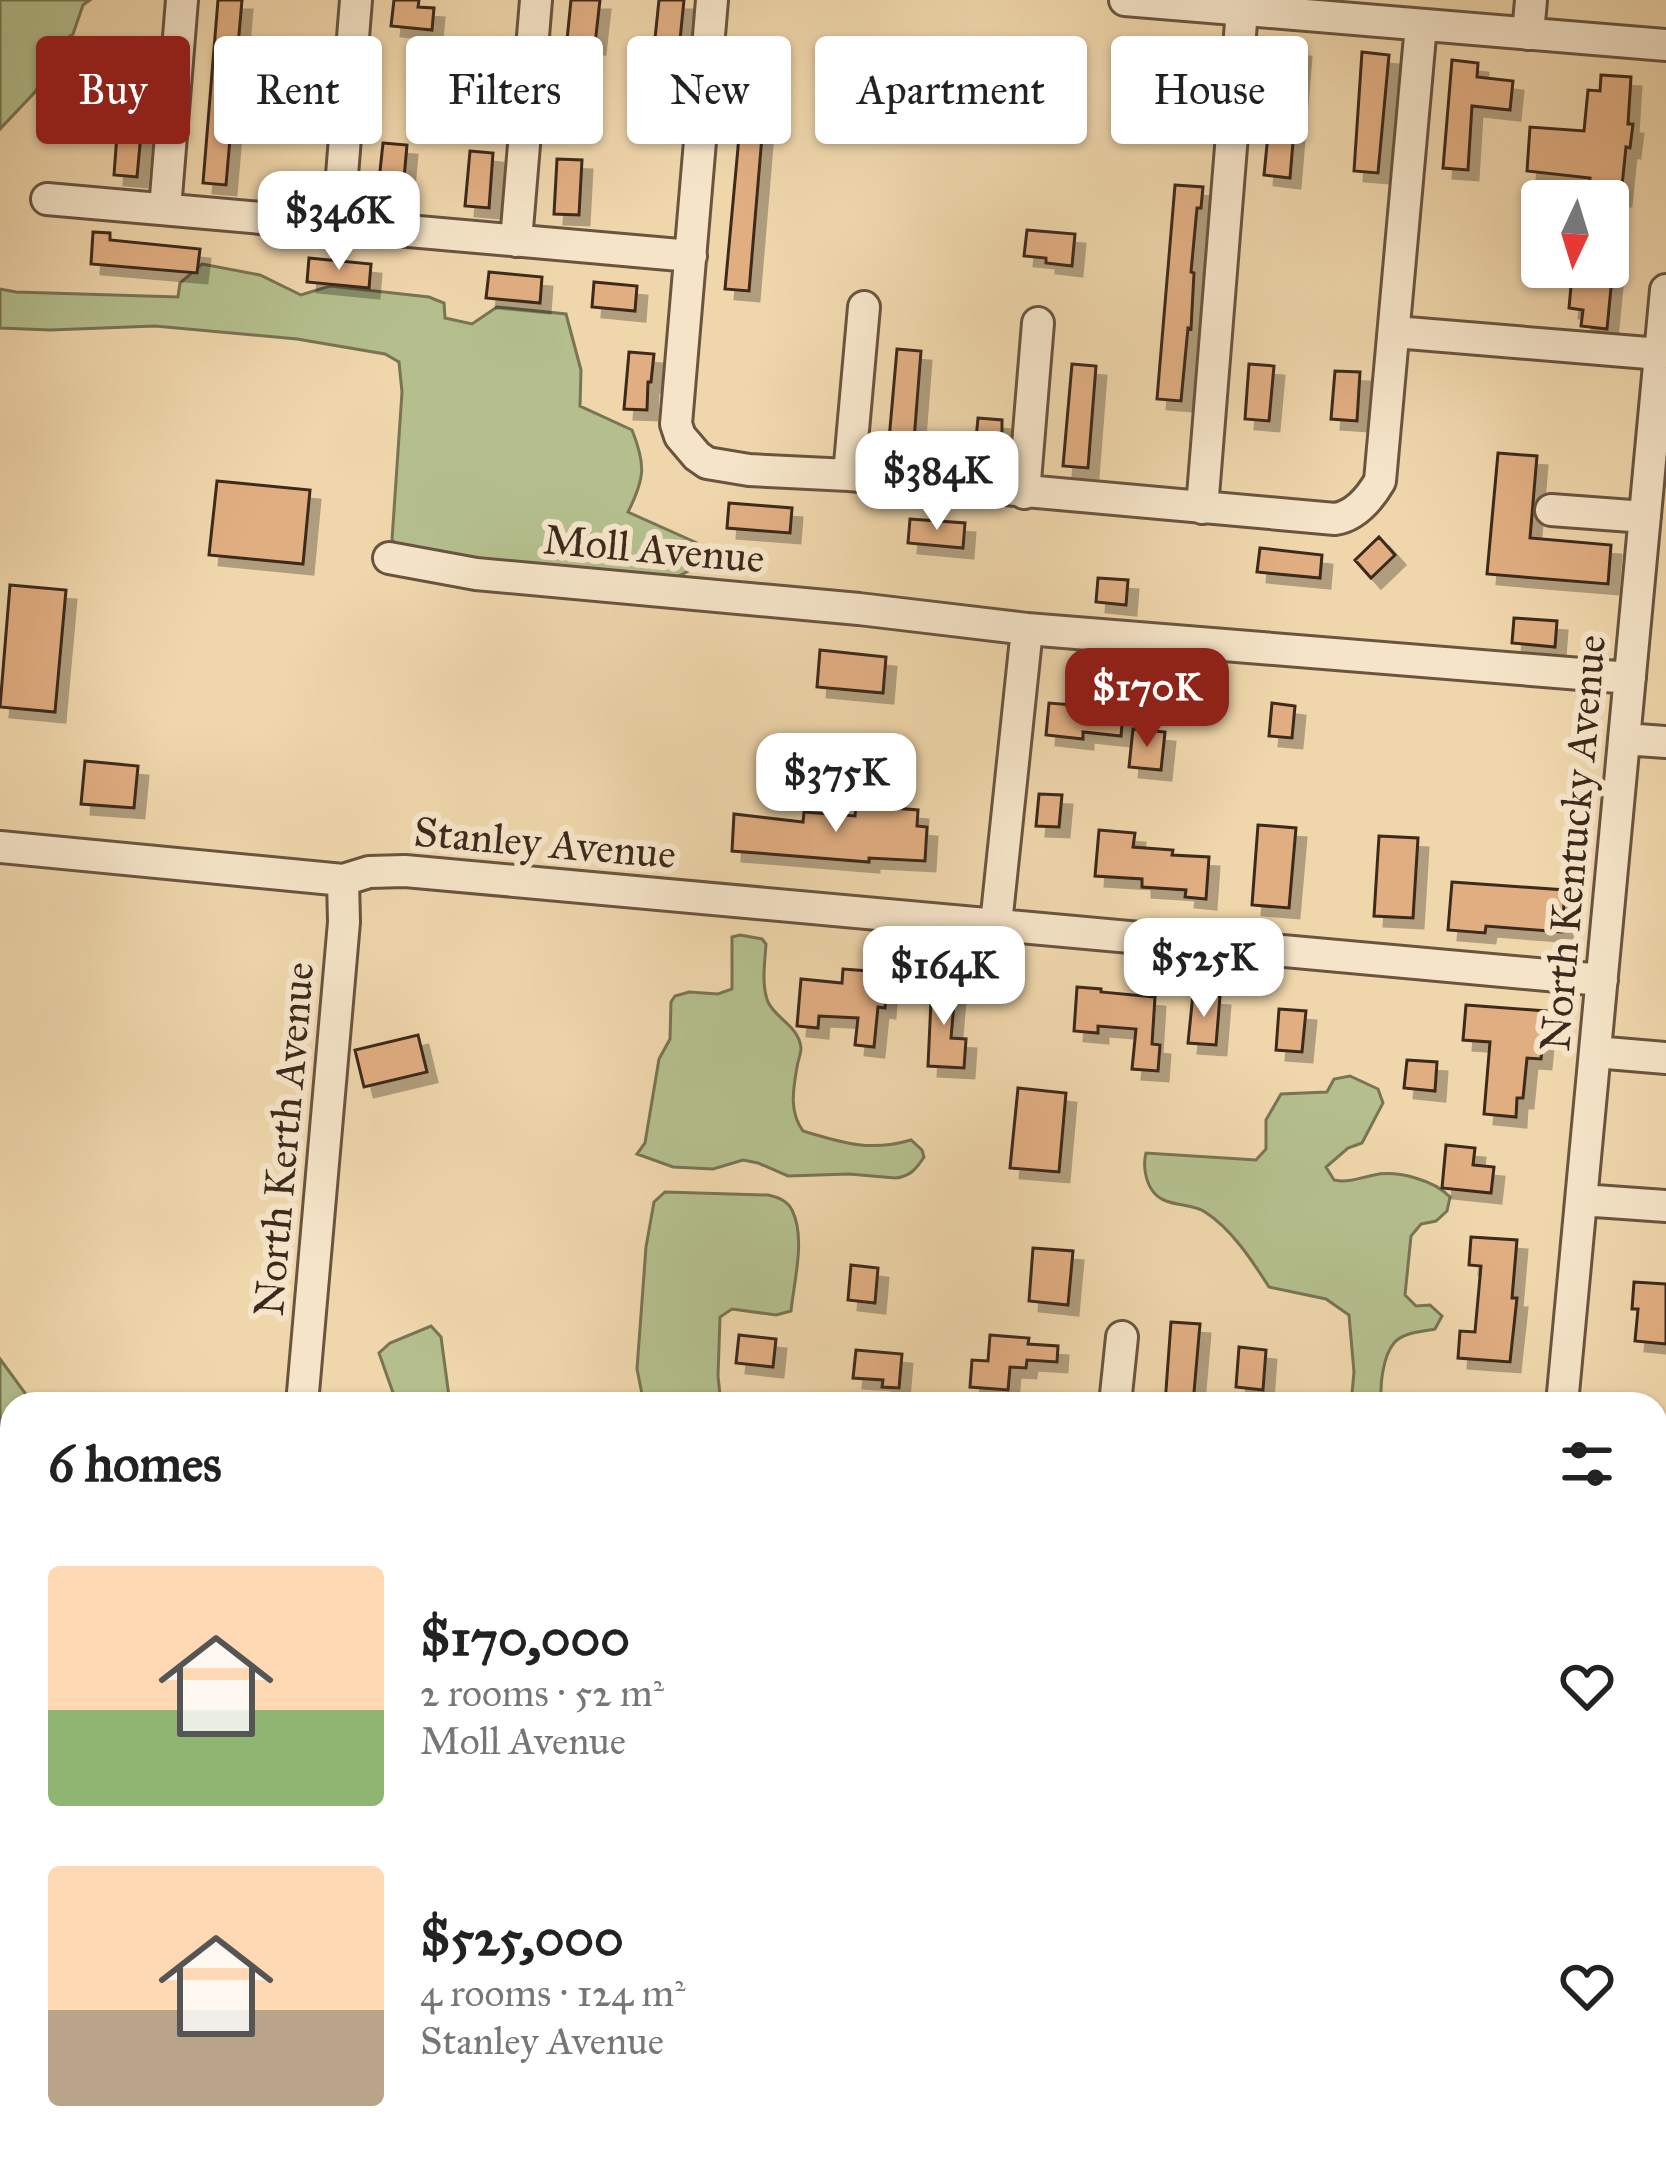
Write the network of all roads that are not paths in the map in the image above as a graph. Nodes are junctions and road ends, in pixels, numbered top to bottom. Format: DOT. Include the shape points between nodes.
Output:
graph roads {
  1 [pos="182,0"];
  2 [pos="356,0"];
  3 [pos="536,0"];
  4 [pos="712,0"];
  5 [pos="1125,0"];
  6 [pos="1531,0"];
  7 [pos="1242,10"];
  8 [pos="1438,18"];
  9 [pos="1528,34"];
  10 [pos="1666,45"];
  11 [pos="46,200"];
  12 [pos="165,209"];
  13 [pos="338,225"];
  14 [pos="516,241"];
  15 [pos="691,256"];
  16 [pos="1666,290"];
  17 [pos="864,308"];
  18 [pos="1038,323"];
  19 [pos="1395,332"];
  20 [pos="1660,354"];
  21 [pos="1660,428"];
  22 [pos="849,476"];
  23 [pos="1024,493"];
  24 [pos="1202,508"];
  25 [pos="1551,510"];
  26 [pos="1645,517"];
  27 [pos="389,558"];
  28 [pos="1027,629"];
  29 [pos="1630,678"];
  30 [pos="1624,739"];
  31 [pos="1666,742"];
  32 [pos="0,847"];
  33 [pos="343,880"];
  34 [pos="996,924"];
  35 [pos="1602,980"];
  36 [pos="1595,1052"];
  37 [pos="1666,1058"];
  38 [pos="1581,1200"];
  39 [pos="1666,1206"];
  40 [pos="1122,1337"];
  41 [pos="303,1392"];
  42 [pos="1116,1392"];
  43 [pos="1563,1392"];
  1 -- 12 [label="street"];
  2 -- 13 [label="street"];
  3 -- 14 [label="street"];
  4 -- 15 [label="street"];
  5 -- 7 [label="street"];
  6 -- 9 [label="street"];
  7 -- 8 [label="street"];
  7 -- 24 [label="street"];
  8 -- 9 [label="street"];
  8 -- 19 [label="street"];
  9 -- 10 [label="street"];
  11 -- 12 [label="street"];
  12 -- 13 [label="street"];
  13 -- 14 [label="street"];
  14 -- 15 [label="street"];
  15 -- 22 [label="street" via="680,436 707,463"];
  16 -- 20 [label="street, North Kentucky Avenue"];
  17 -- 22 [label="street"];
  18 -- 23 [label="street"];
  19 -- 20 [label="street"];
  19 -- 24 [label="street" via="1380,482 1363,504 1335,520"];
  20 -- 21 [label="street, North Kentucky Avenue"];
  21 -- 26 [label="street, North Kentucky Avenue"];
  22 -- 23 [label="street"];
  23 -- 24 [label="street"];
  25 -- 26 [label="street"];
  26 -- 29 [label="street, North Kentucky Avenue"];
  27 -- 28 [label="street, Moll Avenue" via="476,574"];
  28 -- 29 [label="street, Moll Avenue"];
  28 -- 34 [label="street"];
  29 -- 30 [label="street, North Kentucky Avenue"];
  30 -- 31 [label="street"];
  30 -- 35 [label="street, North Kentucky Avenue"];
  32 -- 33 [label="street, Stanley Avenue"];
  33 -- 34 [label="street, Stanley Avenue" via="405,871"];
  33 -- 41 [label="street, North Kerth Avenue"];
  34 -- 35 [label="street, Stanley Avenue"];
  35 -- 36 [label="street, North Kentucky Avenue"];
  36 -- 37 [label="street"];
  36 -- 38 [label="street, North Kentucky Avenue"];
  38 -- 39 [label="street"];
  38 -- 43 [label="street, North Kentucky Avenue"];
  40 -- 42 [label="street"];
}
